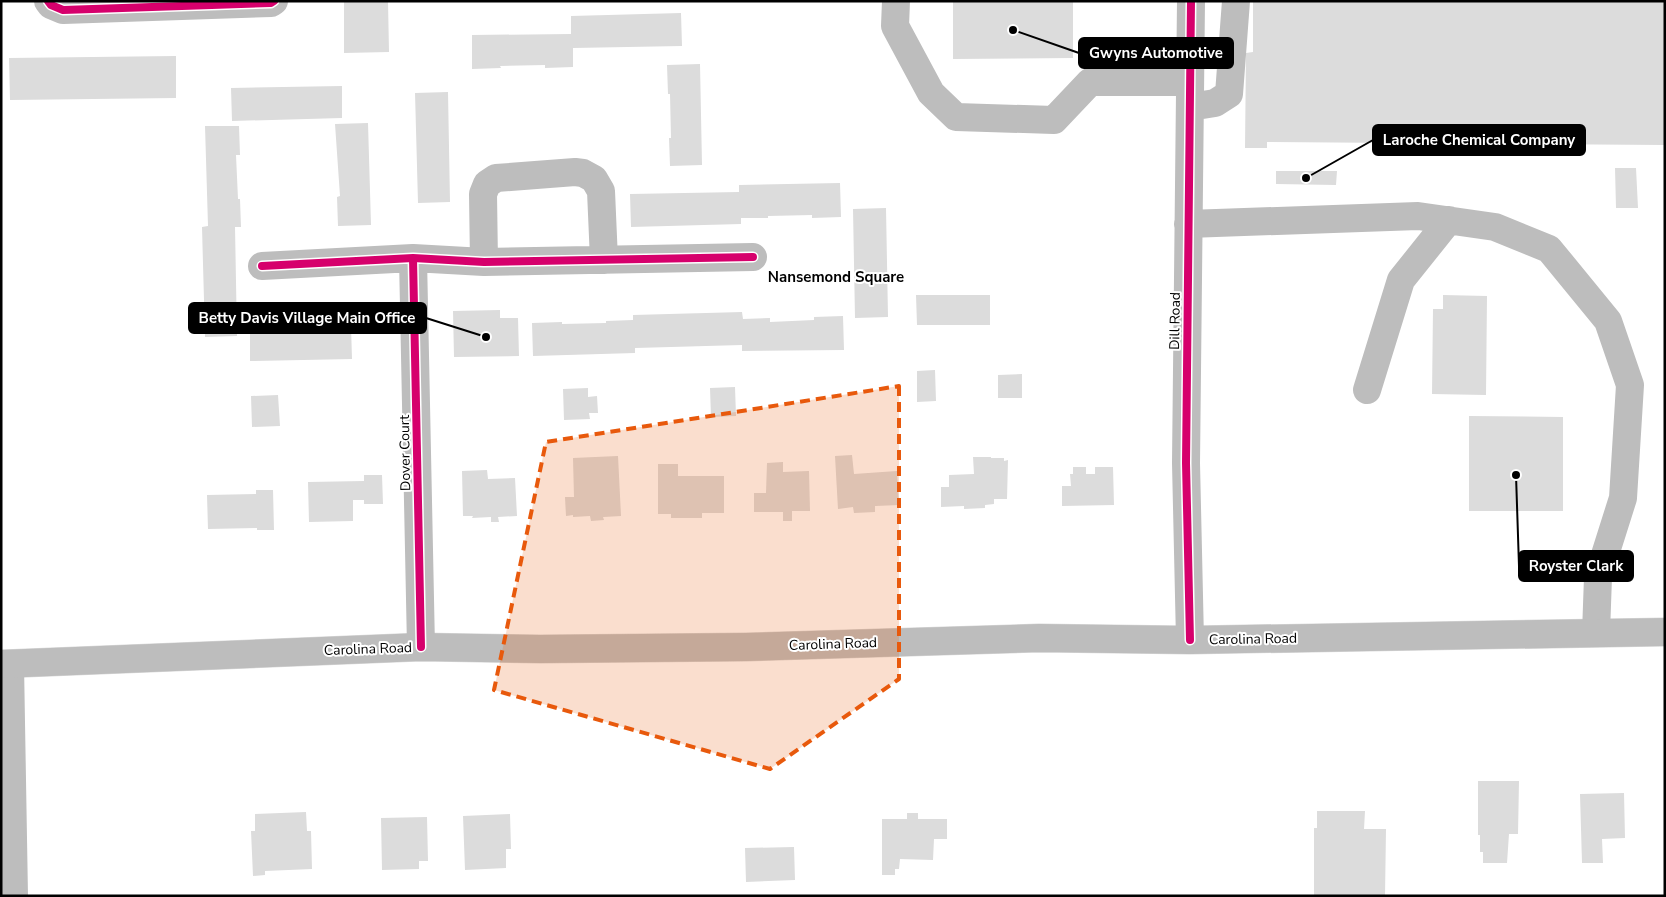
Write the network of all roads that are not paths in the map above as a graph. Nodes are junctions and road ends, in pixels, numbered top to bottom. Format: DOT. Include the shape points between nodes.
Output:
graph roads {
  1 [pos="48,1"];
  2 [pos="274,1"];
  3 [pos="896,1"];
  4 [pos="1191,1"];
  5 [pos="1236,1"];
  6 [pos="1190,95"];
  7 [pos="1449,220"];
  8 [pos="1188,224"];
  9 [pos="753,257"];
  10 [pos="414,258"];
  11 [pos="604,260"];
  12 [pos="484,262"];
  13 [pos="262,266"];
  14 [pos="1367,390"];
  15 [pos="1665,632"];
  16 [pos="1596,633"];
  17 [pos="1190,640"];
  18 [pos="421,647"];
  19 [pos="6,664"];
  20 [pos="14,896"];
  1 -- 2 [label="street" via="62,10"];
  3 -- 6 [label="street" via="895,26 931,92 956,117 1054,120 1090,82"];
  4 -- 6 [label="street, Dill Road"];
  5 -- 6 [label="street" via="1229,94 1216,103"];
  6 -- 8 [label="street, Dill Road"];
  7 -- 8 [label="street" via="1418,216"];
  7 -- 14 [label="street" via="1401,280"];
  7 -- 16 [label="street" via="1495,227 1549,249 1608,321 1630,385 1623,498 1598,577"];
  8 -- 17 [label="street, Dill Road" via="1186,463"];
  9 -- 11 [label="street"];
  10 -- 12 [label="street"];
  10 -- 13 [label="street"];
  10 -- 18 [label="street, Dover Court"];
  11 -- 12 [label="street"];
  11 -- 12 [label="street" via="601,191 594,179 575,172 496,178 487,184 483,194"];
  15 -- 16 [label="street, Carolina Road"];
  16 -- 17 [label="street, Carolina Road"];
  17 -- 18 [label="street, Carolina Road" via="1039,638 746,647"];
  18 -- 19 [label="street, Carolina Road"];
  19 -- 20 [label="street"];
}
